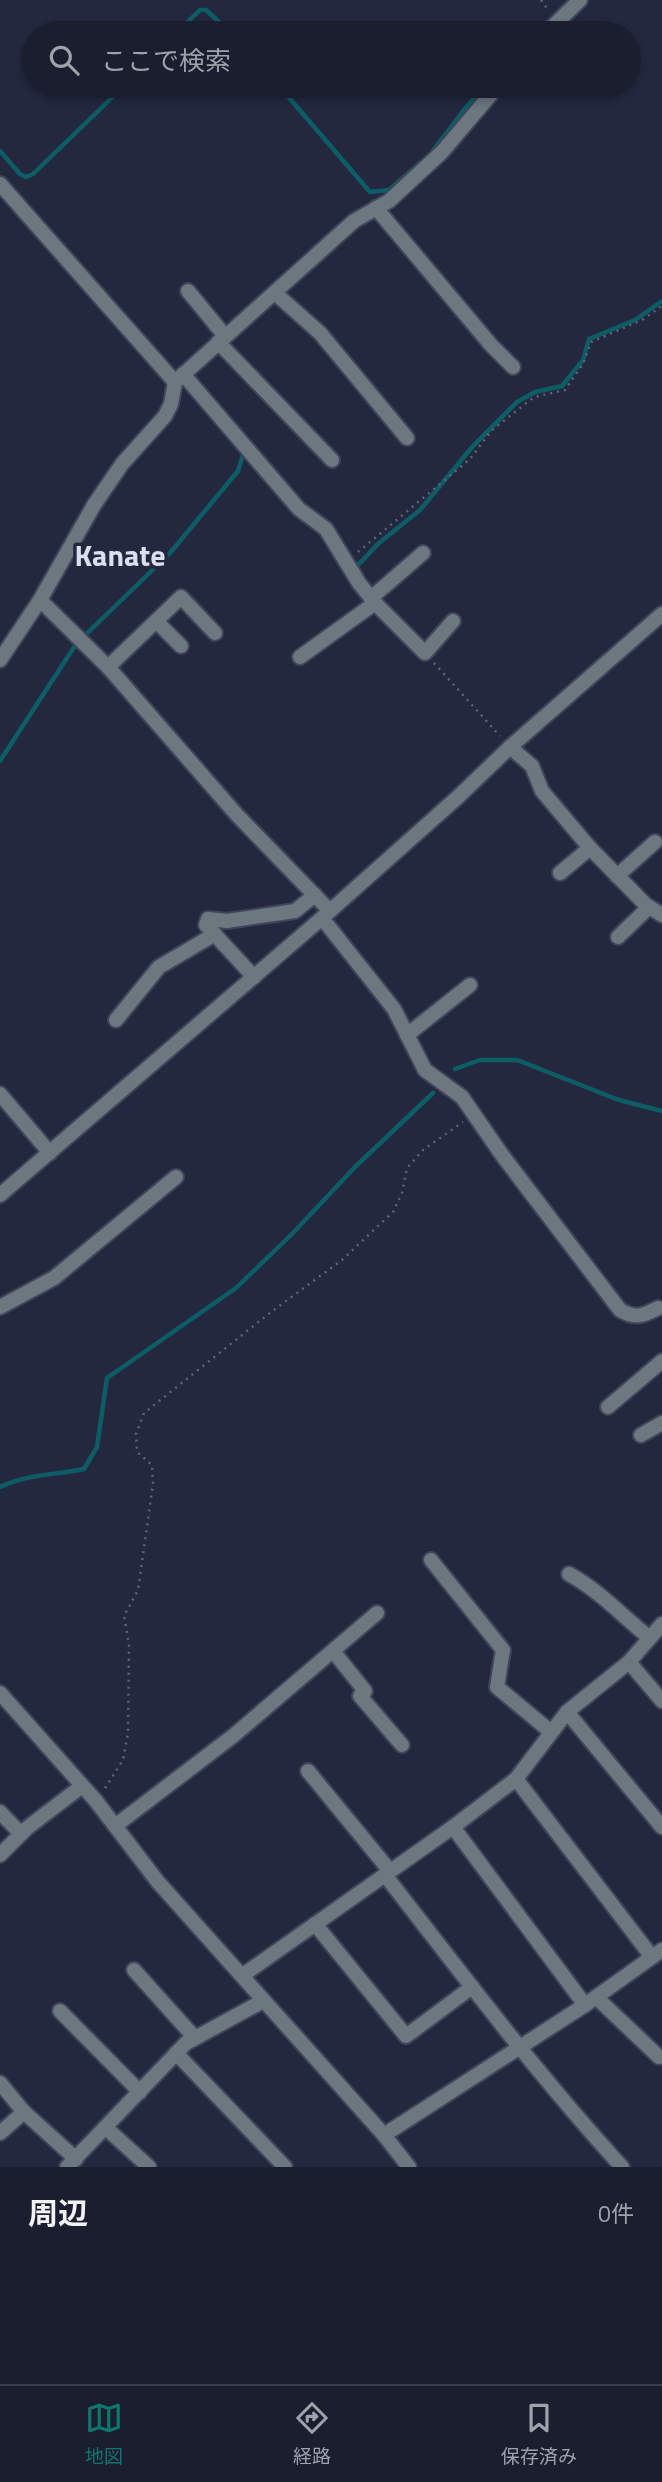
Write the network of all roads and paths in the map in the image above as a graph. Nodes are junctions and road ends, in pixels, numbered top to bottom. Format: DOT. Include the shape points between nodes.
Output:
graph roads {
  1 [pos="580,0"];
  2 [pos="558,21"];
  3 [pos="488,98"];
  4 [pos="0,184"];
  5 [pos="376,208"];
  6 [pos="188,291"];
  7 [pos="275,293"];
  8 [pos="662,306"];
  9 [pos="221,339"];
  10 [pos="513,367"];
  11 [pos="179,378"];
  12 [pos="407,438"];
  13 [pos="332,460"];
  14 [pos="423,553"];
  15 [pos="347,562"];
  16 [pos="40,600"];
  17 [pos="373,601"];
  18 [pos="662,614"];
  19 [pos="156,621"];
  20 [pos="453,621"];
  21 [pos="215,633"];
  22 [pos="181,646"];
  23 [pos="427,655"];
  24 [pos="300,657"];
  25 [pos="0,660"];
  26 [pos="108,667"];
  27 [pos="510,747"];
  28 [pos="655,842"];
  29 [pos="590,848"];
  30 [pos="560,873"];
  31 [pos="617,876"];
  32 [pos="315,895"];
  33 [pos="657,909"];
  34 [pos="326,915"];
  35 [pos="215,934"];
  36 [pos="618,937"];
  37 [pos="254,977"];
  38 [pos="470,985"];
  39 [pos="116,1020"];
  40 [pos="407,1035"];
  41 [pos="0,1094"];
  42 [pos="474,1114"];
  43 [pos="50,1153"];
  44 [pos="176,1177"];
  45 [pos="0,1195"];
  46 [pos="0,1307"];
  47 [pos="661,1308"];
  48 [pos="662,1361"];
  49 [pos="608,1406"];
  50 [pos="662,1423"];
  51 [pos="641,1435"];
  52 [pos="430,1560"];
  53 [pos="569,1574"];
  54 [pos="377,1613"];
  55 [pos="662,1625"];
  56 [pos="650,1638"];
  57 [pos="333,1651"];
  58 [pos="629,1662"];
  59 [pos="0,1693"];
  60 [pos="662,1701"];
  61 [pos="567,1712"];
  62 [pos="551,1732"];
  63 [pos="402,1745"];
  64 [pos="308,1770"];
  65 [pos="516,1779"];
  66 [pos="82,1786"];
  67 [pos="96,1801"];
  68 [pos="0,1812"];
  69 [pos="115,1826"];
  70 [pos="453,1827"];
  71 [pos="662,1827"];
  72 [pos="21,1834"];
  73 [pos="0,1855"];
  74 [pos="388,1873"];
  75 [pos="315,1924"];
  76 [pos="657,1953"];
  77 [pos="134,1970"];
  78 [pos="243,1975"];
  79 [pos="472,1987"];
  80 [pos="263,2001"];
  81 [pos="591,2001"];
  82 [pos="60,2011"];
  83 [pos="195,2038"];
  84 [pos="520,2048"];
  85 [pos="176,2053"];
  86 [pos="659,2057"];
  87 [pos="0,2083"];
  88 [pos="140,2092"];
  89 [pos="24,2112"];
  90 [pos="106,2127"];
  91 [pos="0,2133"];
  92 [pos="384,2135"];
  93 [pos="72,2163"];
  94 [pos="149,2167"];
  95 [pos="285,2167"];
  96 [pos="409,2167"];
  97 [pos="622,2167"];
  1 -- 2 [label="street"];
  3 -- 5 [label="street" via="442,152"];
  4 -- 11 [label="street"];
  5 -- 7 [label="street" via="354,221"];
  5 -- 10 [label="street"];
  6 -- 9 [label="street"];
  7 -- 9 [label="street"];
  7 -- 12 [label="street" via="320,333"];
  8 -- 15 [label="path" via="591,342 565,390 534,397 491,431 470,459"];
  9 -- 11 [label="street"];
  9 -- 13 [label="street"];
  11 -- 15 [label="street" via="299,509 326,530"];
  11 -- 16 [label="street" via="165,416 122,464 94,505"];
  14 -- 17 [label="street"];
  15 -- 17 [label="street"];
  16 -- 25 [label="street"];
  16 -- 26 [label="street"];
  17 -- 20 [label="street" via="425,653"];
  17 -- 24 [label="street"];
  18 -- 27 [label="street"];
  19 -- 21 [label="street" via="181,597"];
  19 -- 22 [label="street"];
  19 -- 26 [label="street"];
  23 -- 27 [label="path"];
  26 -- 32 [label="street" via="237,815"];
  27 -- 29 [label="street" via="532,765 541,791"];
  27 -- 34 [label="street"];
  28 -- 31 [label="street"];
  29 -- 30 [label="street"];
  29 -- 31 [label="street"];
  31 -- 33 [label="street"];
  32 -- 34 [label="street"];
  32 -- 35 [label="street" via="295,912 227,921 208,919 206,925"];
  33 -- 36 [label="street"];
  34 -- 37 [label="street"];
  34 -- 40 [label="street" via="394,1009"];
  35 -- 37 [label="street"];
  35 -- 39 [label="street" via="159,967"];
  37 -- 43 [label="street"];
  38 -- 40 [label="street"];
  40 -- 42 [label="street" via="425,1070 462,1097"];
  41 -- 43 [label="street"];
  42 -- 47 [label="street" via="620,1310 630,1316"];
  42 -- 67 [label="path" via="423,1150 407,1168 393,1212 342,1260 144,1413 136,1434 138,1452 152,1465 153,1484 138,1590 124,1616 129,1644 128,1733 123,1760"];
  43 -- 45 [label="street"];
  44 -- 46 [label="street" via="54,1278"];
  48 -- 49 [label="street"];
  50 -- 51 [label="street"];
  52 -- 62 [label="street" via="503,1650 497,1687"];
  53 -- 56 [label="street" via="590,1586"];
  54 -- 57 [label="street"];
  55 -- 56 [label="street"];
  56 -- 58 [label="street"];
  57 -- 63 [label="street" via="365,1691 360,1696"];
  57 -- 69 [label="street" via="233,1736"];
  58 -- 60 [label="street"];
  58 -- 61 [label="street"];
  59 -- 66 [label="street"];
  61 -- 62 [label="street"];
  61 -- 71 [label="street"];
  62 -- 65 [label="street"];
  64 -- 74 [label="street"];
  65 -- 70 [label="street"];
  65 -- 76 [label="street"];
  66 -- 67 [label="street"];
  66 -- 72 [label="street"];
  67 -- 69 [label="street"];
  68 -- 72 [label="street"];
  69 -- 78 [label="street" via="158,1882"];
  70 -- 74 [label="street"];
  70 -- 81 [label="street"];
  72 -- 73 [label="street"];
  74 -- 75 [label="street"];
  74 -- 79 [label="street"];
  75 -- 78 [label="street"];
  75 -- 79 [label="street" via="407,2036"];
  76 -- 81 [label="street"];
  77 -- 83 [label="street"];
  78 -- 80 [label="street"];
  79 -- 84 [label="street"];
  80 -- 83 [label="street"];
  80 -- 92 [label="street"];
  81 -- 84 [label="street"];
  81 -- 86 [label="street"];
  82 -- 88 [label="street"];
  83 -- 85 [label="street"];
  84 -- 92 [label="street"];
  84 -- 97 [label="street"];
  85 -- 88 [label="street"];
  85 -- 95 [label="street"];
  87 -- 89 [label="street"];
  88 -- 90 [label="street"];
  89 -- 91 [label="street"];
  89 -- 93 [label="street"];
  90 -- 93 [label="street"];
  90 -- 94 [label="street"];
  92 -- 96 [label="street"];
}
